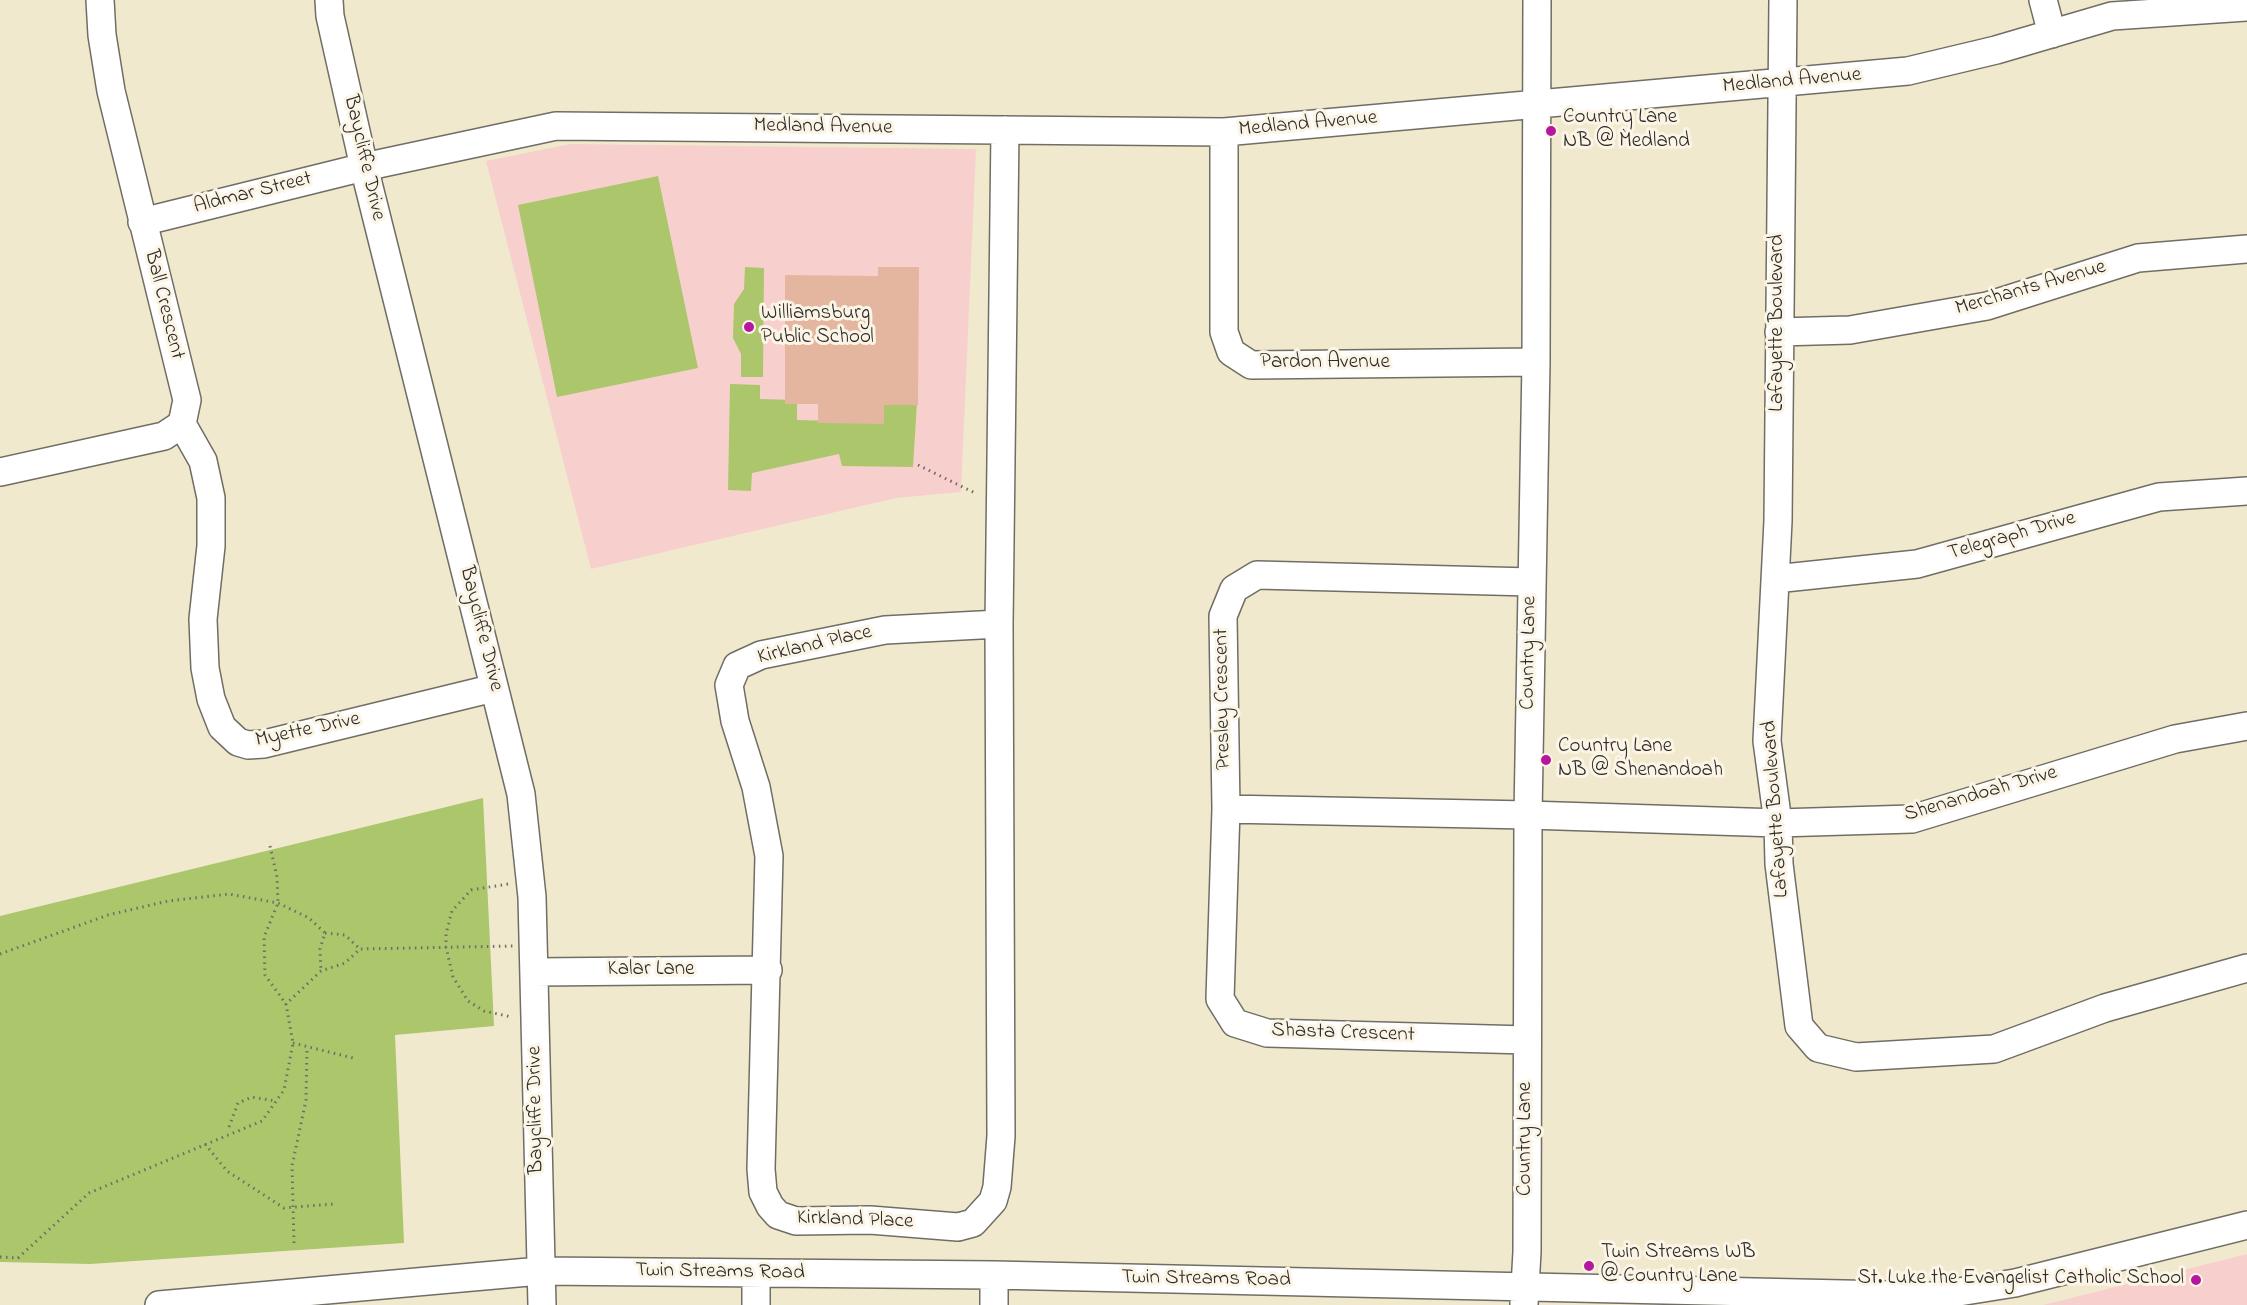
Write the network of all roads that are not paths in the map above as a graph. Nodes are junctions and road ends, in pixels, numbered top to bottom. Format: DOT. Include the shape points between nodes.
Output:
graph roads {
  1 [pos="100,0"];
  2 [pos="329,0"];
  3 [pos="1537,0"];
  4 [pos="1783,0"];
  5 [pos="2043,0"];
  6 [pos="2247,7"];
  7 [pos="2052,34"];
  8 [pos="1782,82"];
  9 [pos="1537,106"];
  10 [pos="1005,130"];
  11 [pos="1224,132"];
  12 [pos="364,167"];
  13 [pos="142,222"];
  14 [pos="2247,249"];
  15 [pos="1779,332"];
  16 [pos="1536,362"];
  17 [pos="182,424"];
  18 [pos="0,472"];
  19 [pos="2247,491"];
  20 [pos="1775,579"];
  21 [pos="1531,582"];
  22 [pos="999,624"];
  23 [pos="494,688"];
  24 [pos="2247,726"];
  25 [pos="1226,809"];
  26 [pos="1528,815"];
  27 [pos="1778,822"];
  28 [pos="2247,968"];
  29 [pos="768,970"];
  30 [pos="534,972"];
  31 [pos="1527,1040"];
  32 [pos="2247,1224"];
  33 [pos="540,1271"];
  34 [pos="756,1273"];
  35 [pos="994,1275"];
  36 [pos="1524,1296"];
  37 [pos="159,1305"];
  38 [pos="542,1305"];
  39 [pos="756,1305"];
  40 [pos="994,1305"];
  1 -- 13 [label="street, Ball Crescent" via="111,91"];
  2 -- 12 [label="street, Baycliffe Drive"];
  3 -- 9 [label="street, Country Lane"];
  4 -- 8 [label="street, Lafayette Boulevard"];
  5 -- 7 [label="street"];
  6 -- 7 [label="street, Medland Avenue" via="2112,16"];
  7 -- 8 [label="street, Medland Avenue" via="1908,71"];
  8 -- 9 [label="street, Medland Avenue"];
  8 -- 15 [label="street, Lafayette Boulevard"];
  9 -- 11 [label="street, Medland Avenue"];
  9 -- 16 [label="street, Country Lane"];
  10 -- 11 [label="street, Medland Avenue"];
  10 -- 12 [label="street, Medland Avenue" via="556,126"];
  10 -- 22 [label="street, Kirkland Place"];
  11 -- 16 [label="street, Pardon Avenue" via="1224,332 1231,352 1251,365"];
  12 -- 13 [label="street, Aldmar Street"];
  12 -- 23 [label="street, Baycliffe Drive"];
  13 -- 17 [label="street, Ball Crescent" via="187,400"];
  14 -- 15 [label="street, Merchants Avenue" via="2138,258 1986,306 1850,330"];
  15 -- 20 [label="street, Lafayette Boulevard"];
  16 -- 21 [label="street, Country Lane"];
  17 -- 18 [label="street" via="164,436"];
  17 -- 23 [label="street, Myette Drive" via="203,461 211,498 211,546 203,619 205,668 222,727 238,742 264,744"];
  19 -- 20 [label="street, Telegraph Drive" via="2159,497 1917,564"];
  20 -- 27 [label="street, Lafayette Boulevard" via="1767,741"];
  21 -- 25 [label="street, Presley Crescent" via="1257,575 1234,589 1223,616"];
  21 -- 26 [label="street, Country Lane"];
  22 -- 29 [label="street, Kirkland Place" via="885,630 761,655 737,666 729,685 735,721 756,787 769,856"];
  22 -- 29 [label="street, Kirkland Place" via="1001,1136 998,1187 993,1201 973,1223 958,1227 870,1220 796,1221 778,1215 770,1206 763,1192 761,1169"];
  23 -- 30 [label="street, Baycliffe Drive" via="521,794"];
  24 -- 27 [label="street, Shenandoah Drive" via="2175,739 1912,819"];
  25 -- 26 [label="street"];
  25 -- 31 [label="street, Shasta Crescent" via="1220,999 1235,1023 1267,1033"];
  26 -- 27 [label="street, Shenandoah Drive"];
  26 -- 31 [label="street, Country Lane"];
  27 -- 28 [label="street, Lafayette Boulevard" via="1779,864 1799,1026 1818,1048 1856,1057 1994,1049 2105,1008"];
  29 -- 30 [label="street, Kalar Lane"];
  30 -- 33 [label="street, Baycliffe Drive"];
  31 -- 36 [label="street, Country Lane"];
  32 -- 36 [label="street, Twin Streams Road" via="2016,1283 1933,1296"];
  33 -- 34 [label="street, Twin Streams Road"];
  33 -- 37 [label="street, Twin Streams Road"];
  33 -- 38 [label="street, Baycliffe Drive"];
  34 -- 35 [label="street, Twin Streams Road"];
  34 -- 39 [label="street"];
  35 -- 36 [label="street, Twin Streams Road"];
  35 -- 40 [label="street"];
}
